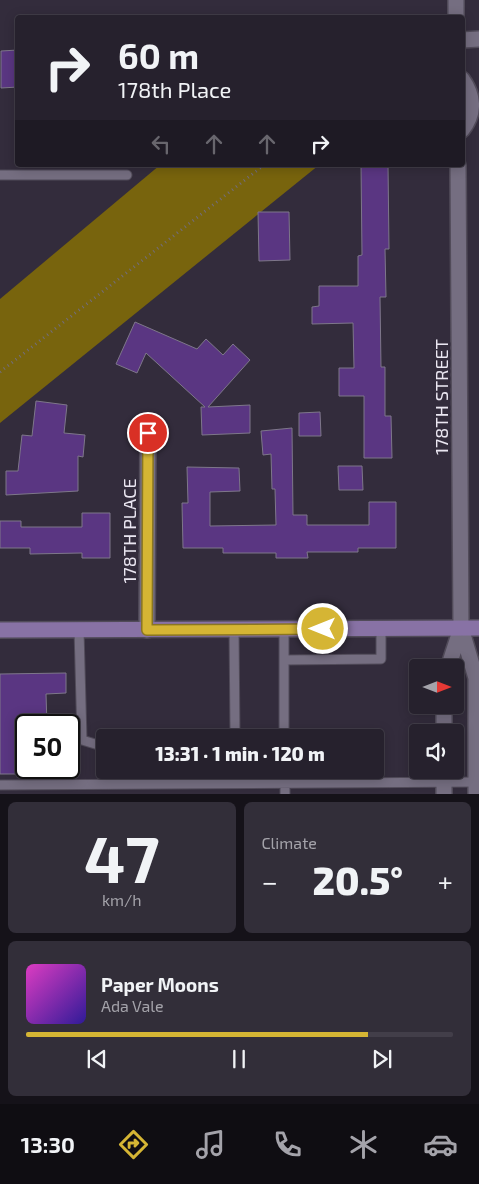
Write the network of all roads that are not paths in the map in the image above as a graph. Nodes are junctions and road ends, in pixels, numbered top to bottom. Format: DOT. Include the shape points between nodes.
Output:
graph roads {
  1 [pos="456,0"];
  2 [pos="456,15"];
  3 [pos="479,39"];
  4 [pos="465,40"];
  5 [pos="465,84"];
  6 [pos="465,126"];
  7 [pos="458,167"];
  8 [pos="0,175"];
  9 [pos="127,175"];
  10 [pos="148,433"];
  11 [pos="381,628"];
  12 [pos="461,628"];
  13 [pos="479,628"];
  14 [pos="234,629"];
  15 [pos="284,629"];
  16 [pos="0,630"];
  17 [pos="79,630"];
  18 [pos="147,630"];
  19 [pos="451,659"];
  20 [pos="284,660"];
  21 [pos="235,729"];
  22 [pos="284,729"];
  23 [pos="96,744"];
  24 [pos="285,779"];
  25 [pos="444,782"];
  26 [pos="285,783"];
  27 [pos="0,785"];
  28 [pos="477,786"];
  29 [pos="285,794"];
  1 -- 2 [label="street"];
  3 -- 4 [label="street"];
  5 -- 6 [label="street" via="472,112"];
  7 -- 12 [label="street, 178TH STREET"];
  8 -- 9 [label="lane"];
  10 -- 18 [label="street, 178TH PLACE"];
  11 -- 12 [label="main road"];
  11 -- 15 [label="main road"];
  11 -- 20 [label="lane" via="381,659"];
  12 -- 13 [label="main road"];
  12 -- 19 [label="street, 178TH STREET"];
  12 -- 28 [label="street, 178TH STREET" via="476,678"];
  14 -- 15 [label="main road"];
  14 -- 18 [label="main road"];
  14 -- 21 [label="lane"];
  15 -- 20 [label="lane"];
  16 -- 17 [label="main road"];
  17 -- 18 [label="main road"];
  17 -- 23 [label="lane" via="82,740"];
  20 -- 22 [label="lane"];
  24 -- 26 [label="lane"];
  25 -- 26 [label="lane"];
  25 -- 28 [label="lane"];
  26 -- 27 [label="lane"];
  26 -- 29 [label="lane"];
}
